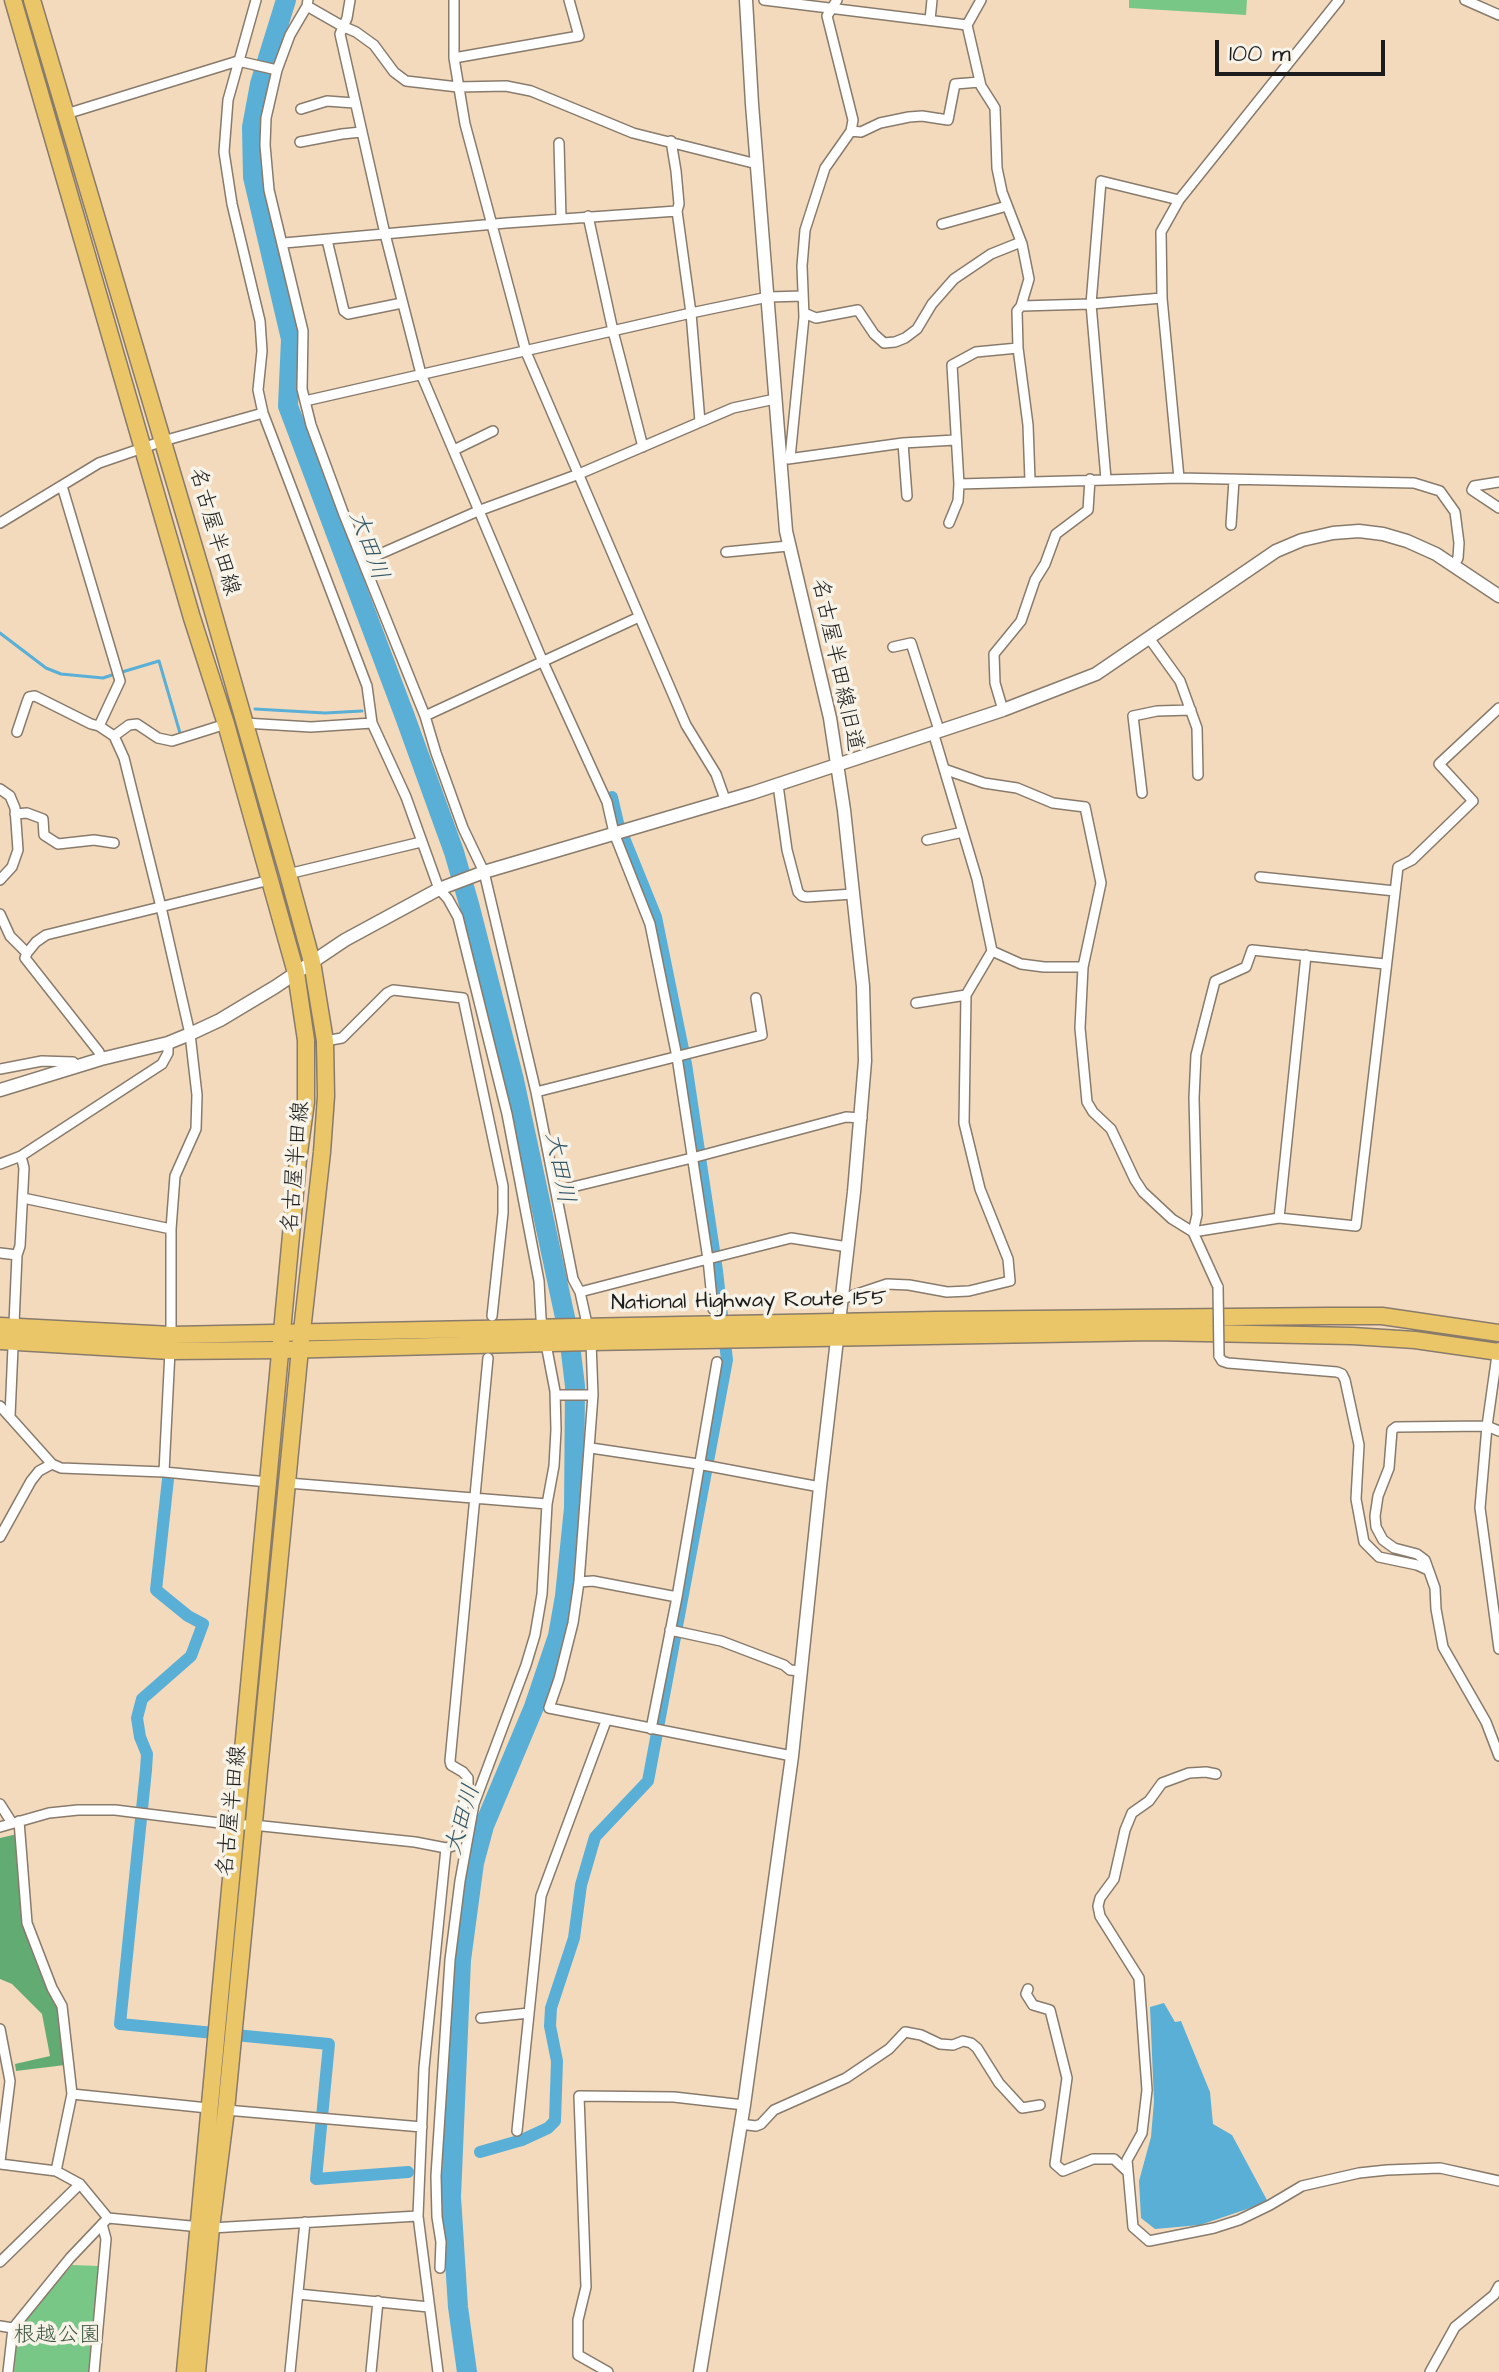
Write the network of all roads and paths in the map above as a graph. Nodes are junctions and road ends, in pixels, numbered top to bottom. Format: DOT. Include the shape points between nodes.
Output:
graph roads {
  1 [pos="13,0"];
  2 [pos="32,0"];
  3 [pos="256,0"];
  4 [pos="350,0"];
  5 [pos="454,0"];
  6 [pos="569,0"];
  7 [pos="746,0"];
  8 [pos="764,0"];
  9 [pos="932,0"];
  10 [pos="981,0"];
  11 [pos="1339,0"];
  12 [pos="1465,0"];
  13 [pos="308,3"];
  14 [pos="835,5"];
  15 [pos="1499,15"];
  16 [pos="930,20"];
  17 [pos="967,25"];
  18 [pos="342,26"];
  19 [pos="454,58"];
  20 [pos="238,61"];
  21 [pos="277,70"];
  22 [pos="980,82"];
  23 [pos="458,87"];
  24 [pos="354,103"];
  25 [pos="301,109"];
  26 [pos="66,114"];
  27 [pos="851,131"];
  28 [pos="361,132"];
  29 [pos="671,141"];
  30 [pos="300,142"];
  31 [pos="559,143"];
  32 [pos="757,164"];
  33 [pos="1179,200"];
  34 [pos="1007,206"];
  35 [pos="677,211"];
  36 [pos="588,216"];
  37 [pos="561,218"];
  38 [pos="492,224"];
  39 [pos="942,224"];
  40 [pos="385,234"];
  41 [pos="327,240"];
  42 [pos="1021,242"];
  43 [pos="284,243"];
  44 [pos="803,296"];
  45 [pos="768,297"];
  46 [pos="1162,298"];
  47 [pos="402,303"];
  48 [pos="1091,304"];
  49 [pos="1021,306"];
  50 [pos="691,313"];
  51 [pos="804,313"];
  52 [pos="613,331"];
  53 [pos="1018,348"];
  54 [pos="526,352"];
  55 [pos="421,374"];
  56 [pos="775,399"];
  57 [pos="305,401"];
  58 [pos="263,413"];
  59 [pos="700,422"];
  60 [pos="493,431"];
  61 [pos="955,440"];
  62 [pos="163,441"];
  63 [pos="903,443"];
  64 [pos="643,447"];
  65 [pos="142,448"];
  66 [pos="454,450"];
  67 [pos="785,459"];
  68 [pos="579,474"];
  69 [pos="1179,478"];
  70 [pos="1090,479"];
  71 [pos="1106,479"];
  72 [pos="1234,480"];
  73 [pos="1030,481"];
  74 [pos="1499,482"];
  75 [pos="959,484"];
  76 [pos="62,486"];
  77 [pos="907,496"];
  78 [pos="1499,508"];
  79 [pos="478,511"];
  80 [pos="0,523"];
  81 [pos="949,523"];
  82 [pos="1231,525"];
  83 [pos="788,546"];
  84 [pos="726,552"];
  85 [pos="364,561"];
  86 [pos="1454,565"];
  87 [pos="1498,591"];
  88 [pos="639,617"];
  89 [pos="1149,638"];
  90 [pos="893,647"];
  91 [pos="543,662"];
  92 [pos="1499,708"];
  93 [pos="1003,710"];
  94 [pos="1191,710"];
  95 [pos="425,716"];
  96 [pos="244,723"];
  97 [pos="372,723"];
  98 [pos="226,724"];
  99 [pos="99,726"];
  100 [pos="936,731"];
  101 [pos="17,732"];
  102 [pos="114,736"];
  103 [pos="837,765"];
  104 [pos="944,769"];
  105 [pos="1198,775"];
  106 [pos="778,785"];
  107 [pos="0,789"];
  108 [pos="1142,793"];
  109 [pos="726,802"];
  110 [pos="15,814"];
  111 [pos="963,832"];
  112 [pos="614,833"];
  113 [pos="927,840"];
  114 [pos="421,842"];
  115 [pos="114,843"];
  116 [pos="288,874"];
  117 [pos="481,874"];
  118 [pos="1260,877"];
  119 [pos="0,880"];
  120 [pos="270,880"];
  121 [pos="445,887"];
  122 [pos="1395,891"];
  123 [pos="853,894"];
  124 [pos="161,907"];
  125 [pos="0,914"];
  126 [pos="992,951"];
  127 [pos="27,953"];
  128 [pos="1306,955"];
  129 [pos="312,962"];
  130 [pos="1385,964"];
  131 [pos="1083,967"];
  132 [pos="296,973"];
  133 [pos="966,995"];
  134 [pos="756,998"];
  135 [pos="916,1003"];
  136 [pos="190,1034"];
  137 [pos="325,1041"];
  138 [pos="168,1043"];
  139 [pos="677,1057"];
  140 [pos="101,1059"];
  141 [pos="78,1067"];
  142 [pos="0,1069"];
  143 [pos="0,1090"];
  144 [pos="536,1092"];
  145 [pos="862,1118"];
  146 [pos="21,1156"];
  147 [pos="692,1158"];
  148 [pos="0,1164"];
  149 [pos="556,1191"];
  150 [pos="23,1198"];
  151 [pos="1279,1218"];
  152 [pos="171,1229"];
  153 [pos="1193,1232"];
  154 [pos="848,1247"];
  155 [pos="0,1253"];
  156 [pos="17,1255"];
  157 [pos="708,1259"];
  158 [pos="580,1292"];
  159 [pos="842,1299"];
  160 [pos="713,1309"];
  161 [pos="492,1316"];
  162 [pos="838,1330"];
  163 [pos="282,1332"];
  164 [pos="588,1332"];
  165 [pos="1499,1333"];
  166 [pos="7,1334"];
  167 [pos="546,1336"];
  168 [pos="301,1341"];
  169 [pos="171,1343"];
  170 [pos="1499,1345"];
  171 [pos="281,1350"];
  172 [pos="1498,1352"];
  173 [pos="488,1358"];
  174 [pos="717,1362"];
  175 [pos="592,1394"];
  176 [pos="561,1395"];
  177 [pos="0,1406"];
  178 [pos="10,1416"];
  179 [pos="1487,1426"];
  180 [pos="1499,1431"];
  181 [pos="591,1448"];
  182 [pos="52,1464"];
  183 [pos="698,1464"];
  184 [pos="164,1472"];
  185 [pos="268,1482"];
  186 [pos="288,1483"];
  187 [pos="820,1487"];
  188 [pos="476,1498"];
  189 [pos="547,1504"];
  190 [pos="0,1537"];
  191 [pos="1428,1570"];
  192 [pos="579,1582"];
  193 [pos="677,1597"];
  194 [pos="670,1630"];
  195 [pos="1499,1649"];
  196 [pos="801,1671"];
  197 [pos="606,1721"];
  198 [pos="651,1729"];
  199 [pos="792,1756"];
  200 [pos="1499,1756"];
  201 [pos="1216,1774"];
  202 [pos="0,1804"];
  203 [pos="15,1822"];
  204 [pos="245,1825"];
  205 [pos="0,1827"];
  206 [pos="446,1848"];
  207 [pos="1028,1989"];
  208 [pos="529,2013"];
  209 [pos="481,2018"];
  210 [pos="0,2029"];
  211 [pos="72,2094"];
  212 [pos="744,2105"];
  213 [pos="1040,2105"];
  214 [pos="217,2109"];
  215 [pos="740,2124"];
  216 [pos="422,2127"];
  217 [pos="517,2131"];
  218 [pos="0,2162"];
  219 [pos="56,2171"];
  220 [pos="1128,2172"];
  221 [pos="1499,2181"];
  222 [pos="80,2184"];
  223 [pos="418,2216"];
  224 [pos="105,2221"];
  225 [pos="305,2222"];
  226 [pos="204,2228"];
  227 [pos="0,2262"];
  228 [pos="440,2268"];
  229 [pos="1499,2286"];
  230 [pos="298,2294"];
  231 [pos="378,2301"];
  232 [pos="429,2307"];
  233 [pos="0,2326"];
  234 [pos="13,2328"];
  235 [pos="8,2372"];
  236 [pos="94,2372"];
  237 [pos="185,2372"];
  238 [pos="197,2372"];
  239 [pos="290,2372"];
  240 [pos="371,2372"];
  241 [pos="438,2372"];
  242 [pos="608,2372"];
  243 [pos="700,2372"];
  244 [pos="1430,2372"];
  1 -- 65 [label="main road, 名古屋半田線"];
  2 -- 26 [label="main road, 名古屋半田線"];
  3 -- 20 [label="street"];
  4 -- 18 [label="street"];
  5 -- 19 [label="street"];
  6 -- 19 [label="street" via="579,36"];
  7 -- 32 [label="street, 名古屋半田線旧道"];
  8 -- 14 [label="street"];
  9 -- 16 [label="street"];
  10 -- 17 [label="street"];
  11 -- 33 [label="street"];
  12 -- 15 [label="street"];
  13 -- 18 [label="street"];
  13 -- 21 [label="street"];
  14 -- 16 [label="street"];
  14 -- 27 [label="street" via="827,16 853,120"];
  16 -- 17 [label="street"];
  17 -- 22 [label="street"];
  18 -- 23 [label="street" via="374,45 406,81"];
  18 -- 24 [label="street"];
  19 -- 23 [label="street"];
  20 -- 21 [label="street"];
  20 -- 26 [label="street"];
  20 -- 58 [label="street" via="224,152 260,321 258,390"];
  21 -- 43 [label="street" via="265,145 269,190"];
  22 -- 27 [label="street" via="955,84 948,120 909,117"];
  22 -- 34 [label="street" via="995,108 997,168"];
  23 -- 29 [label="street" via="531,91 633,133"];
  23 -- 38 [label="street"];
  24 -- 25 [label="street" via="327,101"];
  24 -- 28 [label="street"];
  26 -- 62 [label="main road, 名古屋半田線"];
  27 -- 44 [label="street" via="825,168 805,230"];
  28 -- 30 [label="street"];
  28 -- 40 [label="street"];
  29 -- 32 [label="street"];
  29 -- 35 [label="street"];
  31 -- 37 [label="street"];
  32 -- 45 [label="street, 名古屋半田線旧道"];
  33 -- 46 [label="street" via="1161,232"];
  33 -- 48 [label="street" via="1101,181"];
  34 -- 39 [label="street"];
  34 -- 42 [label="street"];
  35 -- 36 [label="street"];
  35 -- 50 [label="street"];
  36 -- 37 [label="street"];
  36 -- 52 [label="street"];
  37 -- 38 [label="street"];
  38 -- 40 [label="street"];
  38 -- 54 [label="street"];
  40 -- 41 [label="street"];
  40 -- 47 [label="street"];
  41 -- 43 [label="street"];
  41 -- 47 [label="street" via="344,311"];
  42 -- 49 [label="street" via="1029,279"];
  42 -- 51 [label="street" via="954,279 917,329 895,342 884,343 858,310 816,318"];
  43 -- 57 [label="street" via="303,331"];
  44 -- 45 [label="street"];
  44 -- 51 [label="street"];
  45 -- 50 [label="street"];
  45 -- 56 [label="street, 名古屋半田線旧道"];
  46 -- 48 [label="street"];
  46 -- 69 [label="street"];
  47 -- 55 [label="street"];
  48 -- 49 [label="street"];
  48 -- 71 [label="street"];
  49 -- 53 [label="street"];
  50 -- 52 [label="street"];
  50 -- 59 [label="street"];
  51 -- 67 [label="street"];
  52 -- 54 [label="street"];
  52 -- 64 [label="street"];
  53 -- 61 [label="street" via="976,352 952,365"];
  53 -- 73 [label="street"];
  54 -- 55 [label="street"];
  54 -- 68 [label="street"];
  55 -- 57 [label="street"];
  55 -- 66 [label="street"];
  56 -- 59 [label="street"];
  56 -- 67 [label="street, 名古屋半田線旧道"];
  57 -- 85 [label="street"];
  58 -- 62 [label="street"];
  58 -- 97 [label="street" via="367,686"];
  59 -- 64 [label="street"];
  60 -- 66 [label="street"];
  61 -- 63 [label="street"];
  61 -- 75 [label="street"];
  62 -- 65 [label="street"];
  62 -- 96 [label="main road, 名古屋半田線"];
  63 -- 67 [label="street"];
  63 -- 77 [label="street"];
  64 -- 68 [label="street"];
  65 -- 76 [label="street" via="99,463"];
  65 -- 98 [label="main road, 名古屋半田線"];
  66 -- 79 [label="street"];
  67 -- 83 [label="street, 名古屋半田線旧道"];
  68 -- 79 [label="street"];
  68 -- 88 [label="street"];
  69 -- 71 [label="street"];
  69 -- 72 [label="street"];
  70 -- 71 [label="street"];
  70 -- 73 [label="street"];
  70 -- 93 [label="street" via="1088,510 1056,534 1021,621 994,654"];
  72 -- 82 [label="street"];
  72 -- 86 [label="street" via="1432,487 1455,512 1459,543"];
  73 -- 75 [label="street"];
  74 -- 78 [label="street" via="1472,490"];
  75 -- 81 [label="street"];
  76 -- 80 [label="street"];
  76 -- 99 [label="street" via="120,681"];
  79 -- 85 [label="street"];
  79 -- 91 [label="street"];
  83 -- 84 [label="street"];
  83 -- 103 [label="street, 名古屋半田線旧道"];
  85 -- 95 [label="street"];
  86 -- 87 [label="street"];
  86 -- 89 [label="street" via="1383,534 1317,536 1276,551"];
  88 -- 91 [label="street"];
  88 -- 109 [label="street"];
  89 -- 93 [label="street" via="1096,674"];
  89 -- 94 [label="street" via="1180,681"];
  90 -- 100 [label="street" via="911,643"];
  91 -- 95 [label="street"];
  91 -- 112 [label="street" via="607,802"];
  92 -- 122 [label="street" via="1439,764 1473,801 1398,867"];
  93 -- 100 [label="street"];
  94 -- 105 [label="street" via="1197,728"];
  94 -- 108 [label="street" via="1133,716"];
  95 -- 117 [label="street"];
  96 -- 97 [label="street"];
  96 -- 116 [label="main road, 名古屋半田線"];
  97 -- 114 [label="street"];
  98 -- 102 [label="street" via="172,741 134,724"];
  98 -- 120 [label="main road, 名古屋半田線"];
  99 -- 101 [label="street" via="35,696 29,697"];
  99 -- 102 [label="street"];
  100 -- 103 [label="street"];
  100 -- 104 [label="street"];
  102 -- 124 [label="street"];
  103 -- 106 [label="street"];
  103 -- 123 [label="street, 名古屋半田線旧道"];
  104 -- 111 [label="street"];
  104 -- 131 [label="street" via="1053,803 1085,807 1101,883"];
  106 -- 109 [label="street"];
  106 -- 123 [label="street" via="798,892 807,897"];
  107 -- 110 [label="street" via="10,796"];
  109 -- 112 [label="street"];
  110 -- 115 [label="street" via="43,819 44,835 58,844"];
  110 -- 119 [label="street" via="16,859"];
  111 -- 113 [label="street"];
  111 -- 126 [label="street"];
  112 -- 117 [label="street"];
  112 -- 139 [label="street" via="650,924"];
  114 -- 116 [label="street"];
  114 -- 121 [label="street"];
  116 -- 129 [label="main road, 名古屋半田線"];
  117 -- 121 [label="street"];
  117 -- 144 [label="street"];
  118 -- 122 [label="street"];
  120 -- 124 [label="street"];
  120 -- 132 [label="main road, 名古屋半田線"];
  121 -- 129 [label="street"];
  121 -- 167 [label="street" via="458,917 507,1114"];
  122 -- 130 [label="street"];
  123 -- 145 [label="street, 名古屋半田線旧道" via="863,986"];
  124 -- 127 [label="street" via="46,935"];
  124 -- 136 [label="street"];
  125 -- 127 [label="street" via="10,936"];
  126 -- 131 [label="street" via="1021,964"];
  126 -- 133 [label="street"];
  127 -- 140 [label="street" via="25,958"];
  128 -- 130 [label="street"];
  128 -- 151 [label="street"];
  128 -- 153 [label="street" via="1252,950 1246,967 1215,981 1196,1055"];
  129 -- 132 [label="street"];
  129 -- 137 [label="main road, 名古屋半田線"];
  130 -- 151 [label="street" via="1356,1226"];
  131 -- 153 [label="street" via="1080,1028 1087,1102 1111,1129 1143,1192"];
  132 -- 136 [label="street"];
  132 -- 163 [label="main road, 名古屋半田線" via="306,1040 306,1102"];
  133 -- 135 [label="street"];
  133 -- 159 [label="street" via="964,1123 980,1189 1008,1259 1010,1281 947,1292 887,1284"];
  134 -- 139 [label="street" via="762,1035"];
  136 -- 138 [label="street"];
  136 -- 152 [label="street" via="198,1113 193,1139 175,1176"];
  137 -- 161 [label="street" via="342,1038 393,990 463,998 503,1186"];
  137 -- 168 [label="main road, 名古屋半田線" via="322,1152"];
  138 -- 140 [label="street"];
  138 -- 146 [label="street" via="162,1064"];
  139 -- 144 [label="street"];
  139 -- 147 [label="street"];
  140 -- 141 [label="street"];
  141 -- 142 [label="street" via="73,1062 42,1061"];
  141 -- 143 [label="street"];
  144 -- 149 [label="street"];
  145 -- 147 [label="street" via="846,1117"];
  145 -- 154 [label="street, 名古屋半田線旧道"];
  146 -- 148 [label="street"];
  146 -- 150 [label="street"];
  147 -- 149 [label="street"];
  147 -- 157 [label="street"];
  149 -- 158 [label="street"];
  150 -- 152 [label="street"];
  150 -- 156 [label="street"];
  151 -- 153 [label="street"];
  152 -- 169 [label="street"];
  153 -- 191 [label="street, bridge" via="1218,1287 1222,1361 1342,1374 1359,1445 1356,1499 1364,1542 1379,1557"];
  154 -- 157 [label="street" via="791,1238"];
  154 -- 159 [label="street, 名古屋半田線旧道"];
  155 -- 156 [label="street"];
  156 -- 166 [label="street"];
  157 -- 158 [label="street"];
  157 -- 160 [label="street"];
  158 -- 164 [label="street"];
  159 -- 162 [label="street, 名古屋半田線旧道"];
  162 -- 164 [label="main road, National Highway Route 155"];
  162 -- 165 [label="main road, National Highway Route 155" via="1179,1317 1382,1316"];
  162 -- 172 [label="main road, National Highway Route 155" via="1281,1333 1415,1340"];
  162 -- 187 [label="street, 名古屋半田線旧道"];
  163 -- 168 [label="main road, National Highway Route 155"];
  163 -- 169 [label="main road, National Highway Route 155"];
  163 -- 171 [label="main road, 名古屋半田線"];
  164 -- 167 [label="main road, National Highway Route 155"];
  164 -- 175 [label="street"];
  166 -- 169 [label="main road, National Highway Route 155"];
  166 -- 178 [label="street"];
  167 -- 168 [label="main road, National Highway Route 155"];
  167 -- 189 [label="street" via="556,1430"];
  168 -- 171 [label="main road, National Highway Route 155"];
  168 -- 186 [label="main road, 名古屋半田線"];
  169 -- 171 [label="main road, National Highway Route 155"];
  169 -- 184 [label="street"];
  170 -- 172 [label="street"];
  171 -- 185 [label="main road, 名古屋半田線"];
  172 -- 179 [label="street"];
  173 -- 188 [label="street"];
  174 -- 183 [label="street"];
  175 -- 176 [label="street"];
  175 -- 181 [label="street"];
  177 -- 178 [label="street"];
  178 -- 182 [label="street"];
  179 -- 180 [label="street"];
  179 -- 191 [label="street" via="1392,1430 1389,1468 1375,1506 1376,1527 1389,1545 1422,1556"];
  179 -- 195 [label="street" via="1480,1508"];
  181 -- 183 [label="street"];
  181 -- 192 [label="street"];
  182 -- 184 [label="street" via="76,1470"];
  182 -- 190 [label="street" via="31,1481"];
  183 -- 187 [label="street"];
  183 -- 193 [label="street"];
  184 -- 185 [label="street"];
  185 -- 204 [label="main road, 名古屋半田線"];
  186 -- 188 [label="street"];
  186 -- 204 [label="main road, 名古屋半田線"];
  187 -- 196 [label="street, 名古屋半田線旧道"];
  188 -- 189 [label="street"];
  188 -- 206 [label="street" via="450,1761 468,1778 468,1787 453,1846"];
  189 -- 228 [label="street" via="535,1635 474,1804 460,1881 436,2176"];
  191 -- 200 [label="street" via="1443,1647"];
  192 -- 193 [label="street"];
  192 -- 197 [label="street" via="549,1708"];
  193 -- 194 [label="street"];
  194 -- 196 [label="street" via="721,1641"];
  194 -- 198 [label="street"];
  196 -- 199 [label="street, 名古屋半田線旧道"];
  197 -- 198 [label="street"];
  197 -- 208 [label="street" via="541,1896"];
  198 -- 199 [label="street"];
  199 -- 212 [label="street, 名古屋半田線旧道"];
  201 -- 220 [label="street" via="1189,1773 1162,1783 1132,1813 1114,1879 1098,1906 1139,1978 1147,2090 1142,2133 1127,2160"];
  202 -- 203 [label="street"];
  203 -- 204 [label="street" via="49,1813 115,1810"];
  203 -- 205 [label="street"];
  203 -- 211 [label="street" via="27,1923 62,2006"];
  204 -- 206 [label="street"];
  204 -- 214 [label="main road, 名古屋半田線"];
  206 -- 216 [label="street"];
  207 -- 220 [label="street" via="1033,2005 1050,2010 1067,2078 1055,2164 1063,2171 1093,2159 1114,2159"];
  208 -- 209 [label="street"];
  208 -- 217 [label="street"];
  210 -- 218 [label="street" via="10,2081"];
  211 -- 214 [label="street"];
  211 -- 219 [label="street"];
  212 -- 215 [label="street, 名古屋半田線旧道"];
  212 -- 242 [label="street" via="674,2097 579,2096 586,2287 578,2320 578,2355"];
  213 -- 215 [label="street" via="1022,2108 971,2043 940,2044 905,2032 846,2078 774,2110 761,2124"];
  214 -- 216 [label="street"];
  214 -- 226 [label="main road, 名古屋半田線"];
  215 -- 243 [label="street, 名古屋半田線旧道"];
  216 -- 223 [label="street"];
  218 -- 219 [label="street"];
  219 -- 222 [label="street"];
  220 -- 221 [label="street" via="1133,2227 1149,2241 1227,2224 1302,2186 1359,2173 1440,2168"];
  222 -- 224 [label="street"];
  222 -- 227 [label="street"];
  223 -- 225 [label="street"];
  223 -- 232 [label="street"];
  224 -- 226 [label="street"];
  224 -- 234 [label="street"];
  224 -- 236 [label="street"];
  225 -- 226 [label="street"];
  225 -- 230 [label="street"];
  226 -- 237 [label="main road, 名古屋半田線"];
  226 -- 238 [label="main road, 名古屋半田線"];
  229 -- 244 [label="street" via="1455,2327"];
  230 -- 231 [label="street"];
  230 -- 239 [label="street"];
  231 -- 232 [label="street"];
  231 -- 240 [label="street"];
  232 -- 241 [label="street"];
  233 -- 234 [label="street"];
  234 -- 235 [label="street"];
}
